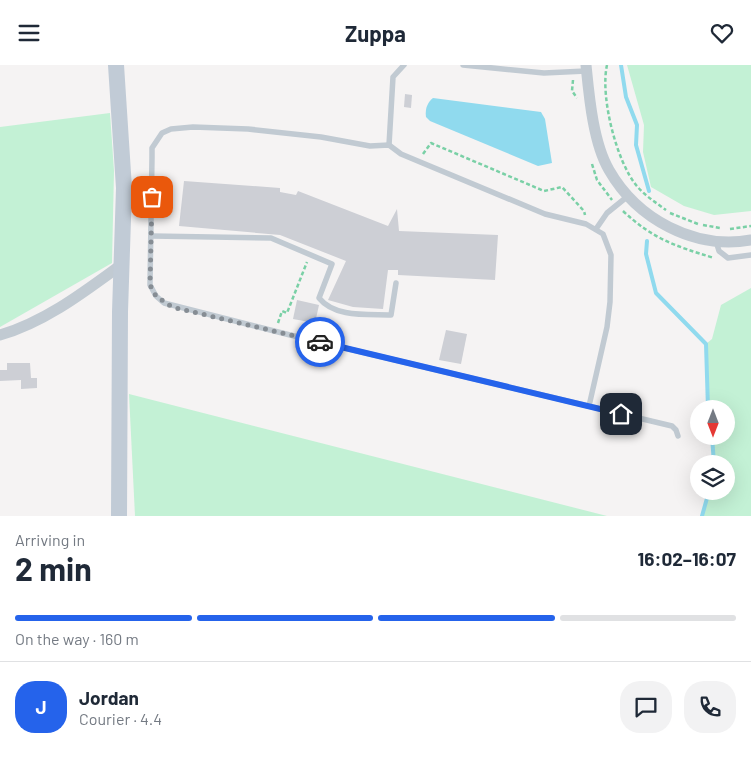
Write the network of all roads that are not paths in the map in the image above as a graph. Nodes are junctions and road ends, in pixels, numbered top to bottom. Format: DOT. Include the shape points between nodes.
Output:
graph roads {
  1 [pos="116,65"];
  2 [pos="404,65"];
  3 [pos="463,65"];
  4 [pos="586,68"];
  5 [pos="388,145"];
  6 [pos="628,197"];
  7 [pos="596,229"];
  8 [pos="152,237"];
  9 [pos="751,240"];
  10 [pos="716,241"];
  11 [pos="751,255"];
  12 [pos="121,265"];
  13 [pos="396,283"];
  14 [pos="0,335"];
  15 [pos="589,406"];
  16 [pos="678,436"];
  17 [pos="120,516"];
  1 -- 12 [label="street" via="124,188"];
  2 -- 5 [label="lane" via="393,77"];
  3 -- 4 [label="lane" via="544,73"];
  4 -- 6 [label="street" via="599,142 608,169"];
  5 -- 7 [label="lane" via="401,154 545,214"];
  5 -- 8 [label="lane" via="370,146 248,129 171,129 162,133 152,148"];
  6 -- 7 [label="lane" via="607,213"];
  6 -- 10 [label="street" via="653,219 682,233"];
  7 -- 15 [label="lane" via="608,244 611,275 607,327"];
  8 -- 13 [label="lane" via="271,238 332,264 319,298 325,305 349,314 391,315"];
  8 -- 15 [label="lane" via="150,285 164,303"];
  9 -- 10 [label="street"];
  10 -- 11 [label="lane" via="719,251 728,258"];
  12 -- 14 [label="street" via="73,299"];
  12 -- 17 [label="street"];
  15 -- 16 [label="lane" via="672,426"];
}
